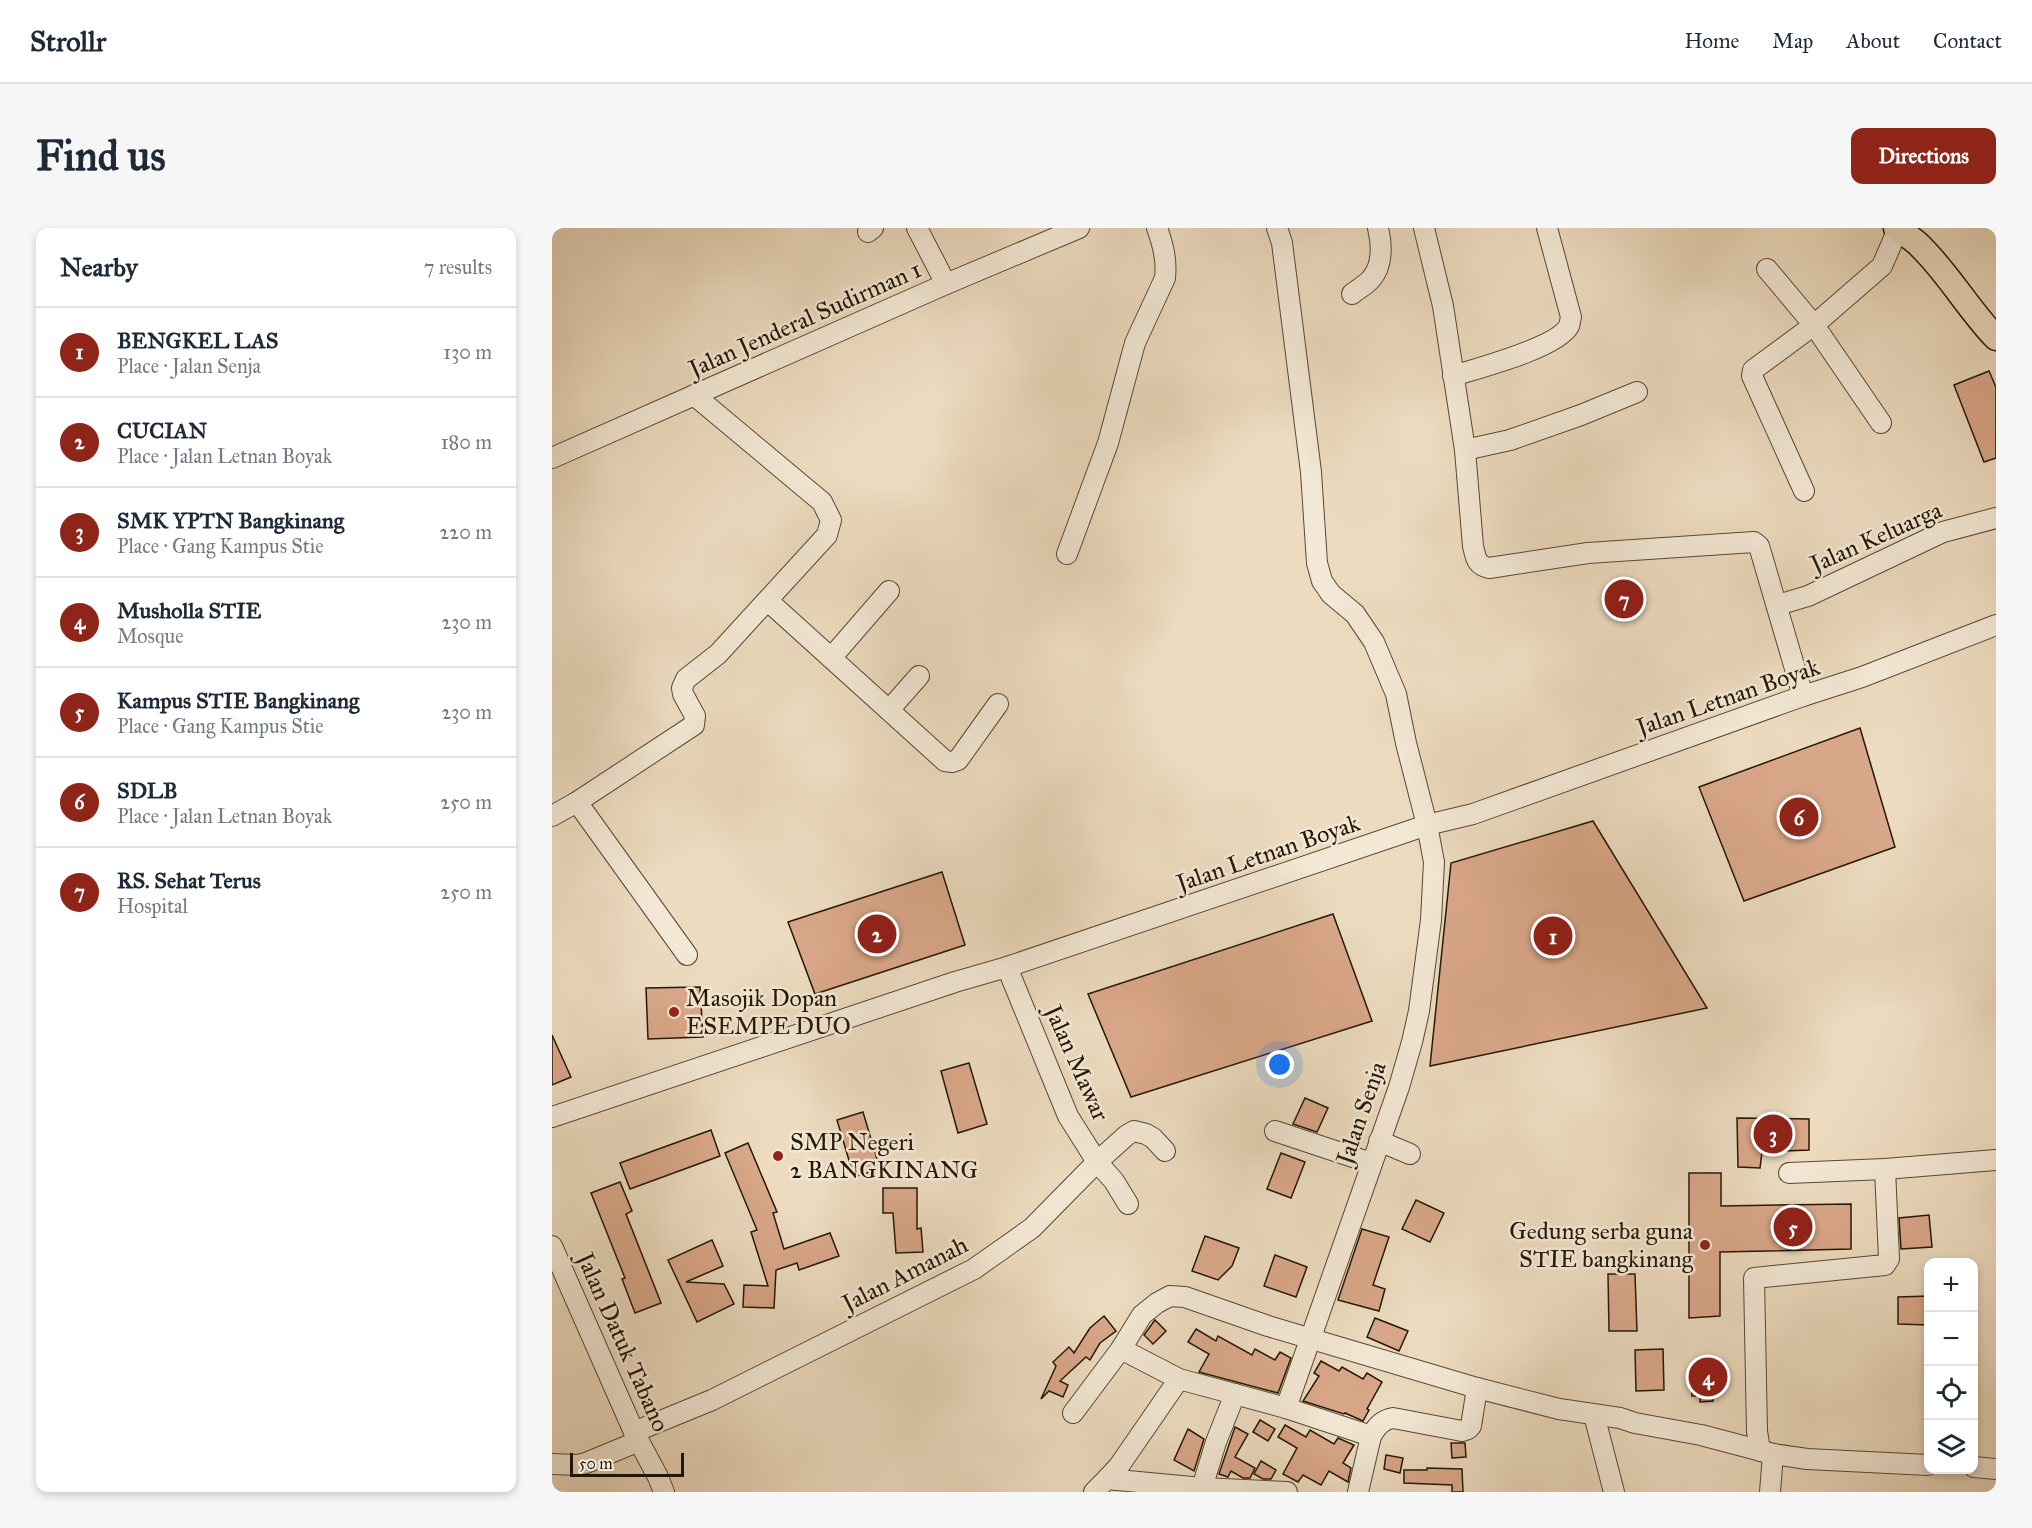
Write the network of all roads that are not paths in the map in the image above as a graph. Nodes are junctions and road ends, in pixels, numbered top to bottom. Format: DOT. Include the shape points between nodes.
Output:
graph roads {
  1 [pos="917,228"];
  2 [pos="1079,228"];
  3 [pos="1157,228"];
  4 [pos="1277,228"];
  5 [pos="1378,228"];
  6 [pos="1424,228"];
  7 [pos="1546,228"];
  8 [pos="1897,229"];
  9 [pos="1767,269"];
  10 [pos="946,284"];
  11 [pos="1352,294"];
  12 [pos="1814,325"];
  13 [pos="1996,338"];
  14 [pos="1453,376"];
  15 [pos="1637,392"];
  16 [pos="694,395"];
  17 [pos="1881,423"];
  18 [pos="1466,450"];
  19 [pos="552,458"];
  20 [pos="1804,491"];
  21 [pos="1996,518"];
  22 [pos="1067,554"];
  23 [pos="889,591"];
  24 [pos="768,601"];
  25 [pos="1778,605"];
  26 [pos="1996,625"];
  27 [pos="831,658"];
  28 [pos="919,676"];
  29 [pos="1803,696"];
  30 [pos="998,704"];
  31 [pos="889,710"];
  32 [pos="577,802"];
  33 [pos="552,816"];
  34 [pos="1428,825"];
  35 [pos="687,955"];
  36 [pos="1007,967"];
  37 [pos="552,1117"];
  38 [pos="1275,1131"];
  39 [pos="1379,1141"];
  40 [pos="1164,1151"];
  41 [pos="1410,1154"];
  42 [pos="1996,1160"];
  43 [pos="1097,1162"];
  44 [pos="1371,1163"];
  45 [pos="1885,1169"];
  46 [pos="1789,1173"];
  47 [pos="1128,1204"];
  48 [pos="552,1246"];
  49 [pos="1311,1338"];
  50 [pos="1121,1349"];
  51 [pos="1179,1379"];
  52 [pos="1477,1388"];
  53 [pos="1235,1394"];
  54 [pos="1286,1408"];
  55 [pos="1073,1413"];
  56 [pos="1594,1415"];
  57 [pos="1371,1436"];
  58 [pos="637,1437"];
  59 [pos="1766,1453"];
  60 [pos="552,1464"];
  61 [pos="1924,1465"];
  62 [pos="1978,1467"];
  63 [pos="1996,1469"];
  64 [pos="1100,1485"];
  65 [pos="1202,1490"];
  66 [pos="664,1492"];
  67 [pos="1287,1492"];
  68 [pos="1361,1492"];
  69 [pos="1614,1492"];
  70 [pos="1770,1492"];
  1 -- 10 [label="street"];
  2 -- 10 [label="street, Jalan Jenderal Sudirman 1"];
  3 -- 22 [label="street" via="1164,247 1164,278 1136,343 1108,443"];
  4 -- 34 [label="street, Jalan Senja" via="1299,370 1317,563 1331,594 1365,627 1388,673"];
  5 -- 11 [label="street" via="1376,271 1371,280"];
  6 -- 14 [label="street" via="1443,306"];
  7 -- 14 [label="street" via="1571,317 1569,327 1557,338 1529,351"];
  8 -- 12 [label="street" via="1882,266"];
  8 -- 13 [label="main road" via="1921,246"];
  9 -- 12 [label="street"];
  10 -- 16 [label="street, Jalan Jenderal Sudirman 1"];
  12 -- 17 [label="street"];
  12 -- 20 [label="street" via="1753,370 1752,376"];
  14 -- 18 [label="street"];
  15 -- 18 [label="street" via="1510,440"];
  16 -- 19 [label="street, Jalan Jenderal Sudirman 1"];
  16 -- 24 [label="street" via="822,502 831,520 827,535"];
  18 -- 25 [label="street" via="1473,546 1476,562 1482,567 1588,553 1755,542"];
  21 -- 25 [label="street, Jalan Keluarga" via="1943,532 1808,596"];
  23 -- 27 [label="street"];
  24 -- 27 [label="street"];
  24 -- 32 [label="street" via="683,684 683,694 695,716 694,725"];
  25 -- 29 [label="street"];
  26 -- 29 [label="street, Jalan Letnan Boyak"];
  27 -- 31 [label="street"];
  28 -- 31 [label="street"];
  29 -- 34 [label="street, Jalan Letnan Boyak" via="1473,814"];
  30 -- 31 [label="street" via="958,760 952,762 945,761"];
  32 -- 33 [label="street"];
  32 -- 35 [label="street"];
  34 -- 36 [label="street, Jalan Letnan Boyak"];
  34 -- 39 [label="street, Jalan Senja" via="1434,892 1419,1011"];
  36 -- 37 [label="street, Jalan Letnan Boyak"];
  36 -- 43 [label="street, Jalan Mawar" via="1068,1116"];
  38 -- 44 [label="street"];
  39 -- 41 [label="street"];
  39 -- 44 [label="street, Jalan Senja"];
  40 -- 43 [label="street, Jalan Amanah" via="1153,1138 1134,1131"];
  42 -- 45 [label="street"];
  43 -- 47 [label="street, Jalan Mawar"];
  43 -- 58 [label="street, Jalan Amanah" via="1032,1228 974,1269"];
  44 -- 49 [label="street, Jalan Senja"];
  45 -- 46 [label="street"];
  45 -- 59 [label="street" via="1889,1259 1885,1264 1755,1278 1757,1431"];
  48 -- 58 [label="street, Jalan Datuk Tabano"];
  49 -- 50 [label="street" via="1185,1297 1170,1296 1142,1316"];
  49 -- 52 [label="street"];
  49 -- 54 [label="street, Jalan Senja"];
  50 -- 51 [label="street"];
  50 -- 55 [label="street"];
  51 -- 53 [label="street"];
  51 -- 64 [label="street" via="1119,1466"];
  52 -- 56 [label="street"];
  52 -- 57 [label="street" via="1468,1430 1393,1418 1377,1426"];
  53 -- 54 [label="street"];
  53 -- 65 [label="street"];
  54 -- 57 [label="street"];
  56 -- 59 [label="street" via="1701,1435"];
  56 -- 69 [label="street"];
  57 -- 68 [label="street"];
  58 -- 60 [label="street, Jalan Amanah" via="586,1463"];
  58 -- 66 [label="street, Jalan Datuk Tabano"];
  59 -- 61 [label="street"];
  59 -- 70 [label="street"];
  62 -- 63 [label="street"];
  64 -- 65 [label="street"];
  65 -- 67 [label="street"];
}
